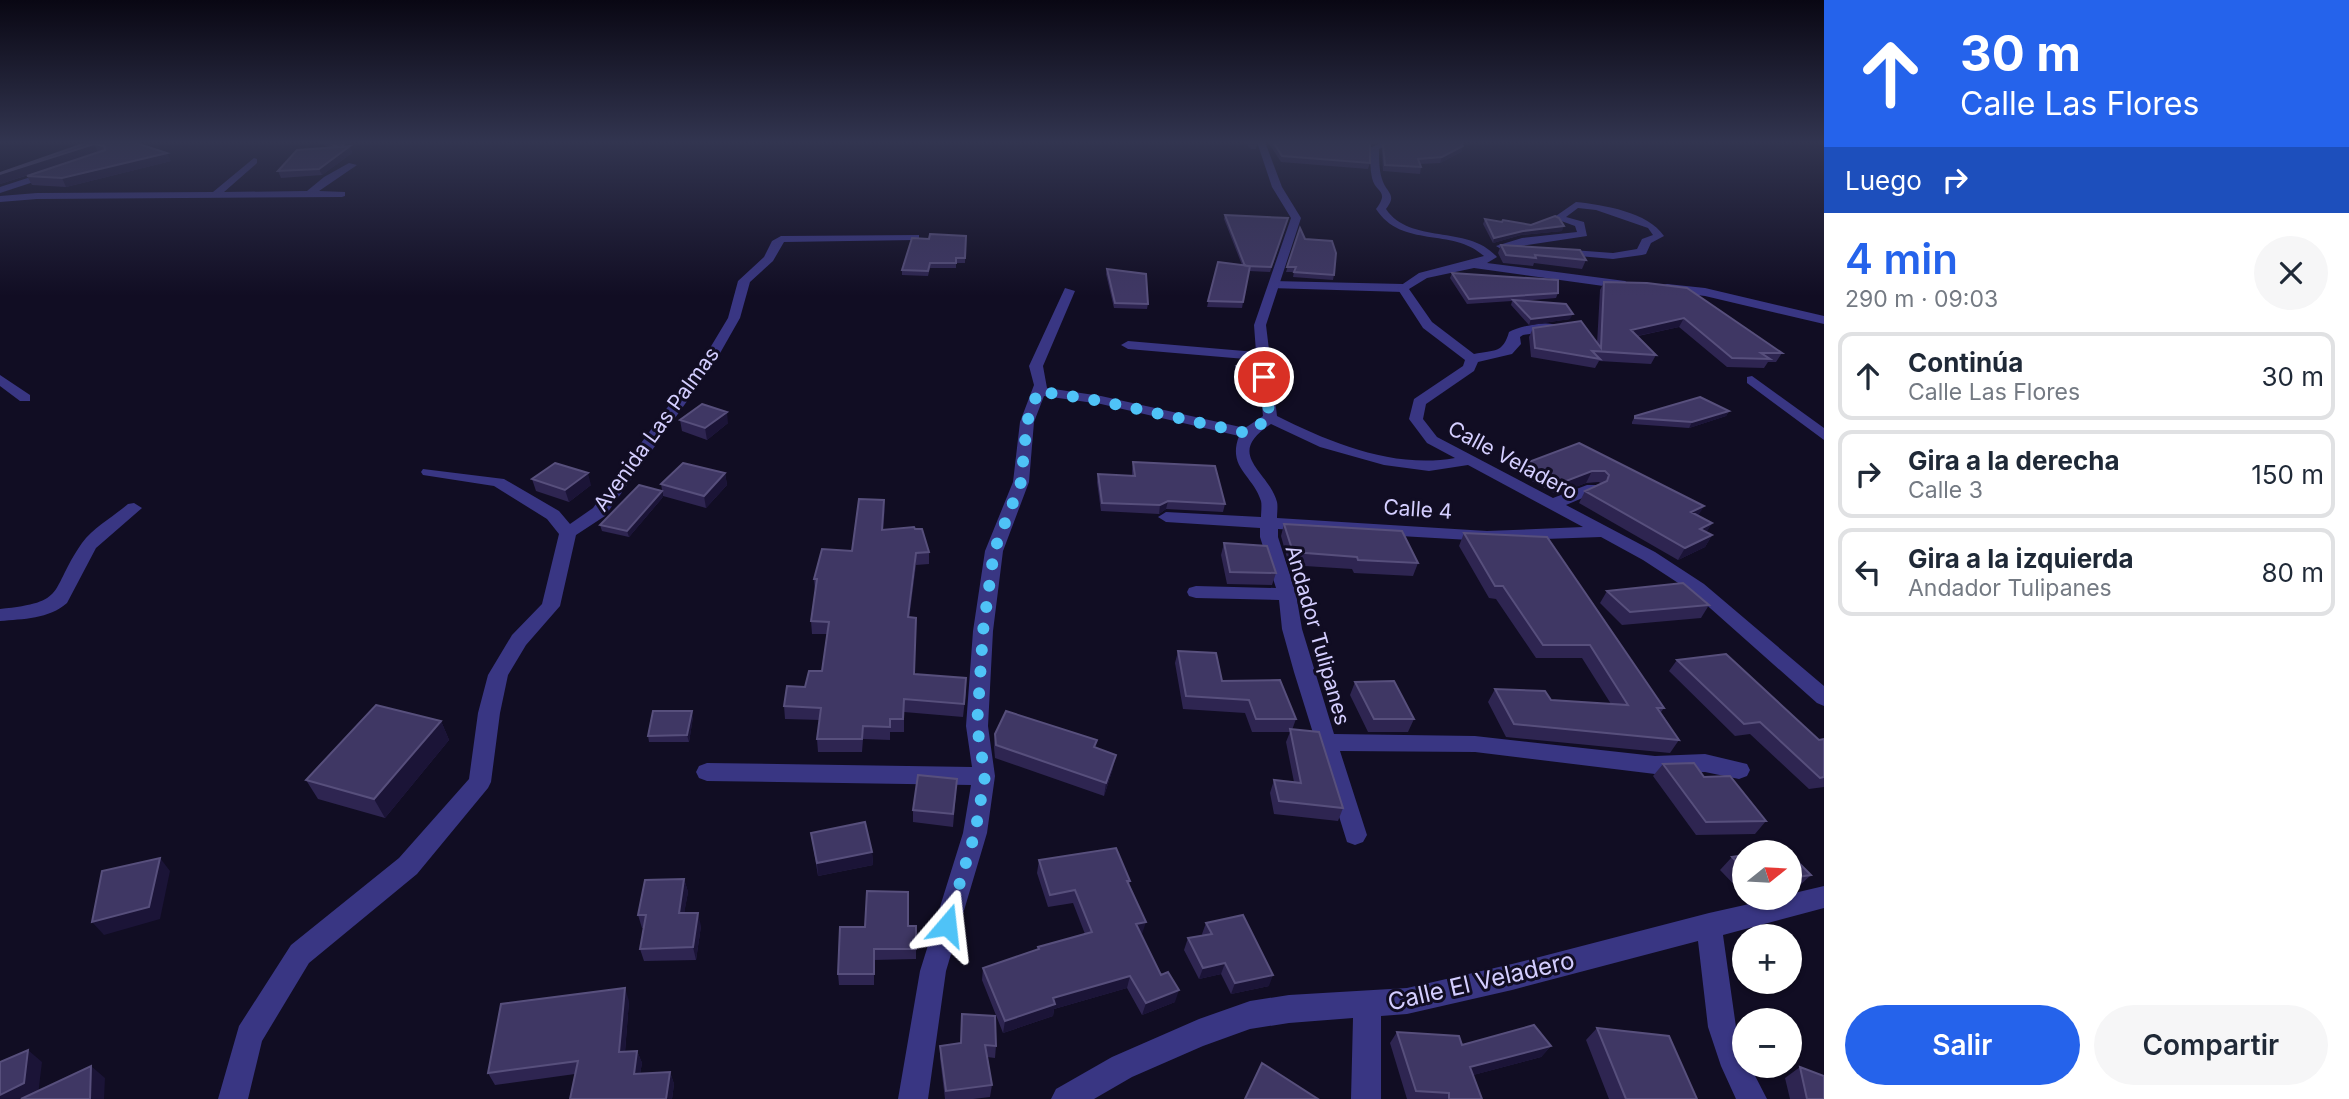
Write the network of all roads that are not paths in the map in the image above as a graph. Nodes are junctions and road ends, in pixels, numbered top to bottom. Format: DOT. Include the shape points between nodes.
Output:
graph roads {
  1 [pos="1281,193"];
  2 [pos="1387,193"];
  3 [pos="310,194"];
  4 [pos="342,194"];
  5 [pos="215,195"];
  6 [pos="0,199"];
  7 [pos="915,237"];
  8 [pos="1494,248"];
  9 [pos="1477,265"];
  10 [pos="1273,285"];
  11 [pos="1403,288"];
  12 [pos="1069,291"];
  13 [pos="1824,320"];
  14 [pos="1575,324"];
  15 [pos="1128,345"];
  16 [pos="1261,356"];
  17 [pos="1472,359"];
  18 [pos="0,379"];
  19 [pos="1752,380"];
  20 [pos="1038,391"];
  21 [pos="25,398"];
  22 [pos="1270,418"];
  23 [pos="1247,433"];
  24 [pos="1824,435"];
  25 [pos="1467,461"];
  26 [pos="429,472"];
  27 [pos="1593,488"];
  28 [pos="1552,505"];
  29 [pos="134,508"];
  30 [pos="1166,517"];
  31 [pos="1271,522"];
  32 [pos="1605,532"];
  33 [pos="568,533"];
  34 [pos="1196,592"];
  35 [pos="1287,594"];
  36 [pos="0,615"];
  37 [pos="1824,698"];
  38 [pos="1328,742"];
  39 [pos="1740,770"];
  40 [pos="708,772"];
  41 [pos="985,776"];
  42 [pos="1355,835"];
  43 [pos="1824,897"];
  44 [pos="1709,925"];
  45 [pos="1367,1005"];
  46 [pos="233,1099"];
  47 [pos="913,1099"];
  48 [pos="1066,1099"];
  49 [pos="1366,1099"];
  50 [pos="1752,1099"];
  1 -- 10 [label="street" via="1296,218"];
  2 -- 8 [label="street" via="1381,209 1384,218 1396,225"];
  3 -- 4 [label="street"];
  3 -- 5 [label="street"];
  5 -- 6 [label="street"];
  7 -- 33 [label="street, Avenida Las Palmas" via="781,239 776,243 769,259 744,281 734,318 710,359 599,512"];
  8 -- 8 [label="street" via="1613,256 1642,252 1646,241 1659,236 1652,226 1626,216 1576,205 1558,218 1580,224 1583,234 1533,238"];
  8 -- 9 [label="street" via="1491,257"];
  9 -- 11 [label="street" via="1424,274"];
  9 -- 13 [label="street" via="1612,285 1705,292"];
  10 -- 11 [label="street"];
  10 -- 16 [label="street" via="1260,325"];
  11 -- 17 [label="street" via="1427,325"];
  12 -- 20 [label="street" via="1036,366"];
  14 -- 17 [label="street" via="1520,332 1507,351"];
  15 -- 16 [label="street"];
  16 -- 22 [label="street"];
  17 -- 25 [label="street, Calle Veladero" via="1469,368 1419,402 1416,419 1432,440"];
  18 -- 21 [label="street"];
  19 -- 24 [label="street"];
  20 -- 23 [label="street"];
  20 -- 41 [label="street" via="1027,422 1021,482 994,551 977,726"];
  22 -- 23 [label="street"];
  22 -- 25 [label="street" via="1304,436 1373,459 1427,467"];
  23 -- 31 [label="street, Andador Tulipanes" via="1242,448 1247,467 1269,502"];
  25 -- 28 [label="street, Calle Veladero"];
  26 -- 33 [label="street" via="498,482 553,515"];
  27 -- 28 [label="street"];
  28 -- 32 [label="street, Calle Veladero"];
  29 -- 36 [label="street" via="90,544 64,597 53,607"];
  30 -- 31 [label="street, Calle 4"];
  31 -- 32 [label="street, Calle 4" via="1488,536"];
  31 -- 35 [label="street, Andador Tulipanes" via="1269,537"];
  32 -- 37 [label="street, Calle Veladero" via="1698,588"];
  33 -- 46 [label="street" via="551,606 519,640 498,675 480,782 408,866 300,954 249,1036"];
  34 -- 35 [label="street"];
  35 -- 38 [label="street, Andador Tulipanes" via="1295,639"];
  38 -- 39 [label="street" via="1475,744 1654,765 1705,762"];
  38 -- 42 [label="street, Andador Tulipanes"];
  40 -- 41 [label="street"];
  41 -- 47 [label="street" via="975,833 933,971"];
  43 -- 44 [label="street, Calle El Veladero"];
  44 -- 45 [label="street, Calle El Veladero" via="1512,977 1407,1001"];
  44 -- 50 [label="street" via="1722,1027"];
  45 -- 48 [label="street, Calle El Veladero" via="1250,1015 1122,1067"];
  45 -- 49 [label="street"];
}
